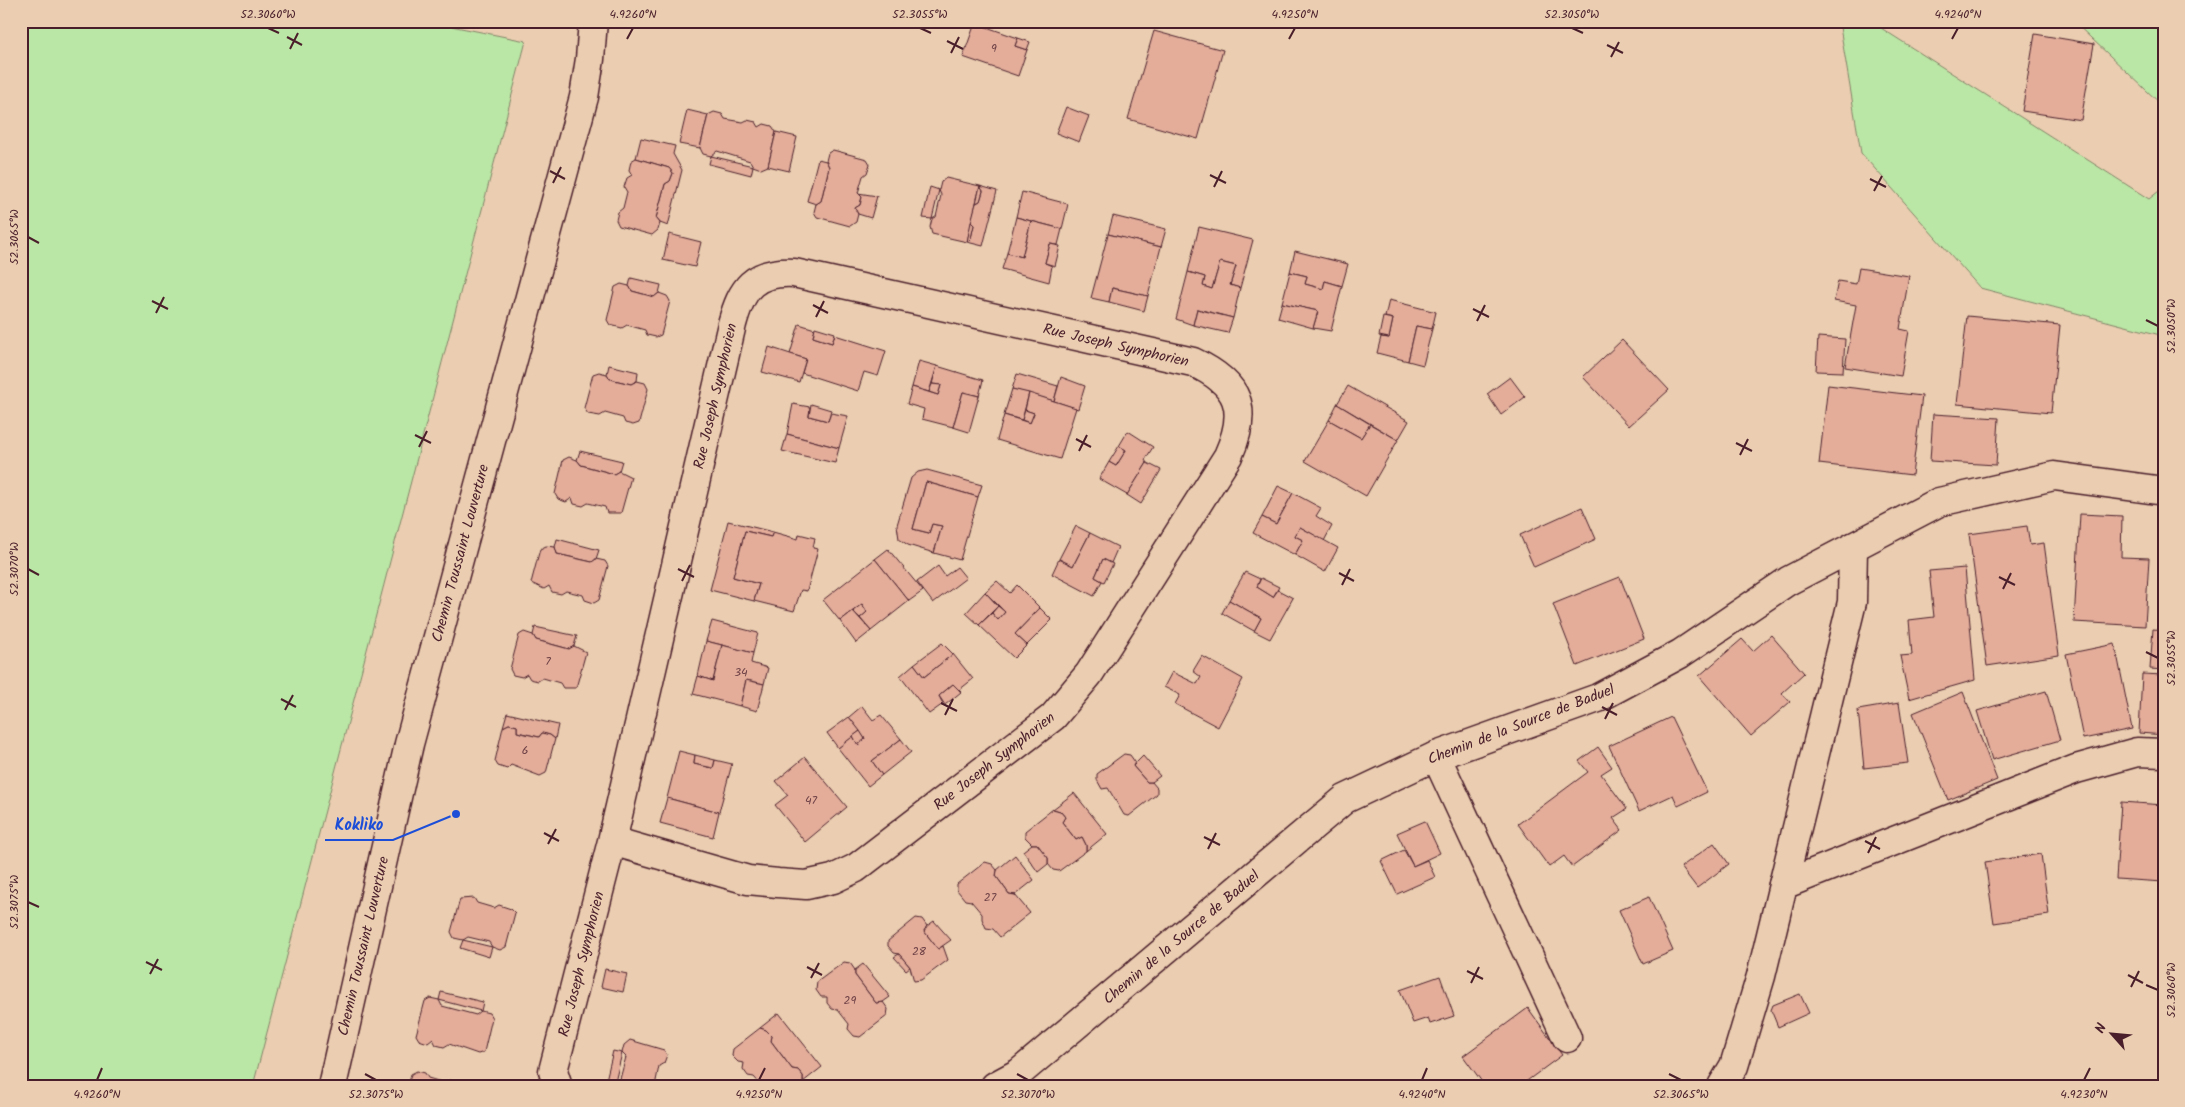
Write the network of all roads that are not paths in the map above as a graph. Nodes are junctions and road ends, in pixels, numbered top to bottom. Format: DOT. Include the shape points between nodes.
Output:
graph roads {
  1 [pos="593,21"];
  2 [pos="2164,491"];
  3 [pos="1853,547"];
  4 [pos="2164,753"];
  5 [pos="1436,756"];
  6 [pos="612,842"];
  7 [pos="1783,885"];
  8 [pos="1567,1038"];
  9 [pos="332,1086"];
  10 [pos="558,1086"];
  11 [pos="995,1086"];
  12 [pos="1722,1086"];
  1 -- 9 [label="street, Chemin Toussaint Louverture" via="584,97 409,744"];
  2 -- 3 [label="street, Chemin de la Source de Baduel" via="2054,476 1939,502"];
  3 -- 5 [label="street, Chemin de la Source de Baduel" via="1788,581 1680,654 1598,698"];
  3 -- 7 [label="street" via="1852,602"];
  4 -- 7 [label="street" via="2137,752 2076,768"];
  5 -- 8 [label="street"];
  5 -- 11 [label="street, Chemin de la Source de Baduel" via="1345,799 1019,1073"];
  6 -- 6 [label="street, Rue Joseph Symphorien" via="748,880 806,885 833,879 856,868 1053,717 1089,674 1238,436 1238,405 1225,382 1193,362 794,273 762,276 749,286 742,297 732,324"];
  6 -- 10 [label="street, Rue Joseph Symphorien" via="553,1070"];
  7 -- 12 [label="street" via="1761,976 1734,1066"];
}
